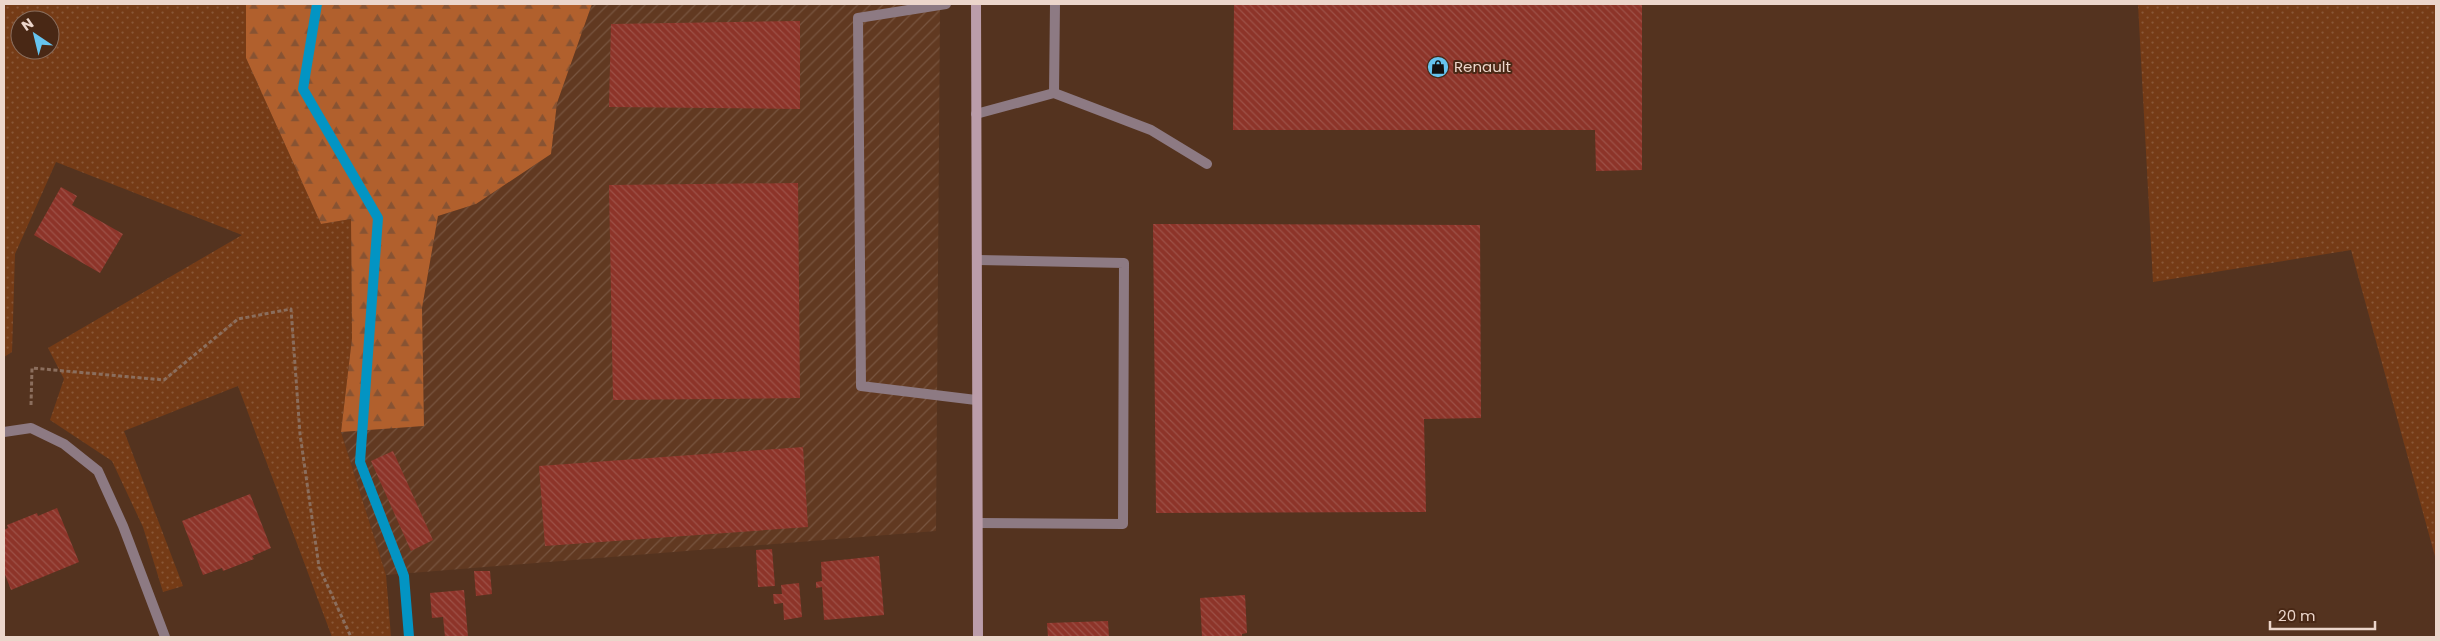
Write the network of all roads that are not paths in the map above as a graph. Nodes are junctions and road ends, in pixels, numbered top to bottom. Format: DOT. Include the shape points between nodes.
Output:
graph roads {
  1 [pos="946,4"];
  2 [pos="976,4"];
  3 [pos="1055,4"];
  4 [pos="1054,93"];
  5 [pos="976,114"];
  6 [pos="1207,164"];
  7 [pos="978,260"];
  8 [pos="976,400"];
  9 [pos="4,432"];
  10 [pos="979,523"];
  11 [pos="165,637"];
  12 [pos="978,637"];
  1 -- 8 [label="street" via="858,18 861,386"];
  2 -- 5 [label="main road"];
  3 -- 4 [label="street"];
  4 -- 5 [label="street"];
  4 -- 6 [label="street" via="1151,130"];
  5 -- 7 [label="main road"];
  7 -- 8 [label="main road"];
  7 -- 10 [label="street" via="1124,262 1123,524"];
  8 -- 10 [label="main road"];
  9 -- 11 [label="street" via="31,428 64,444 98,472 123,526"];
  10 -- 12 [label="main road"];
}
